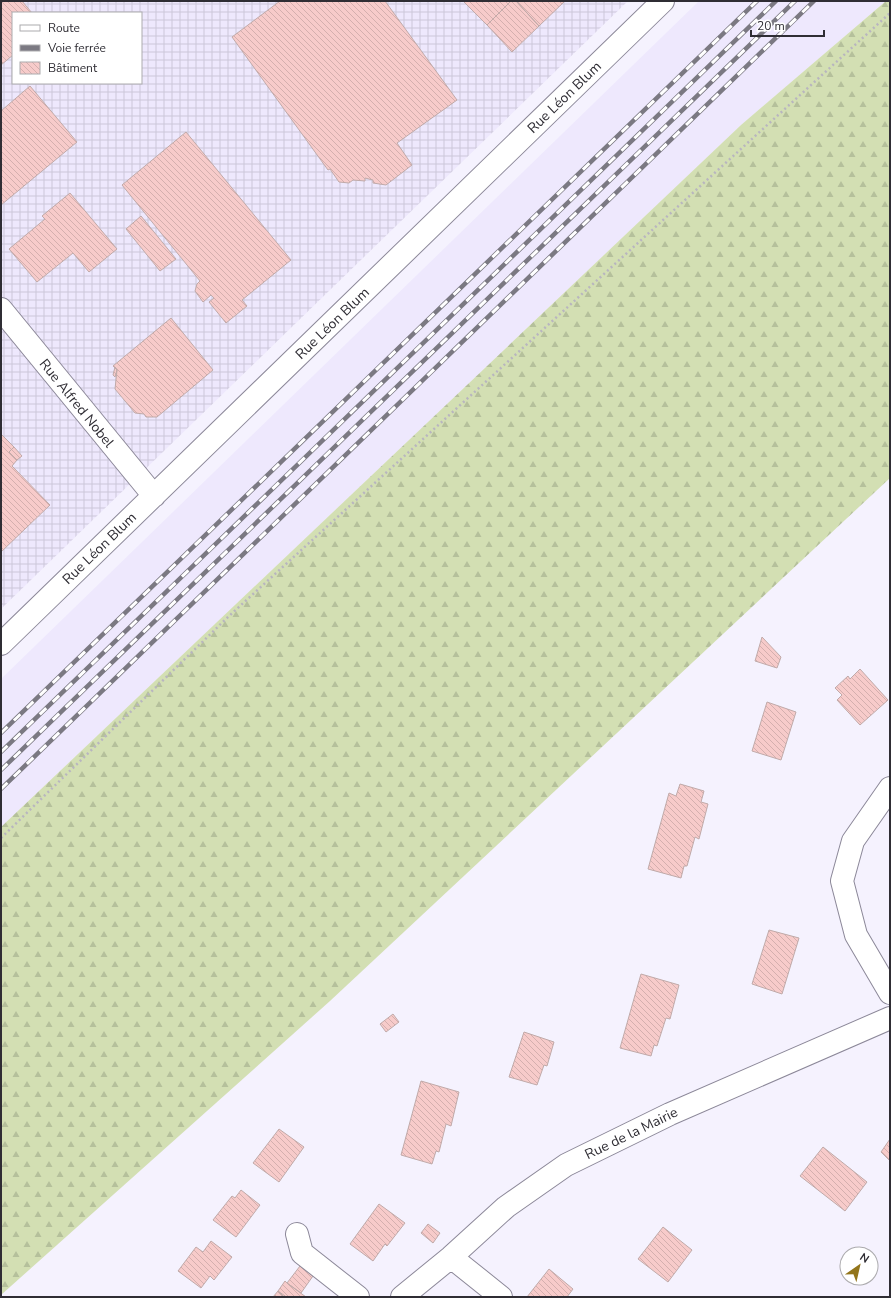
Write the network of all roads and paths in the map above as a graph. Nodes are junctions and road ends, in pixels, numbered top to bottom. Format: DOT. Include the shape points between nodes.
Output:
graph roads {
  1 [pos="663,1"];
  2 [pos="890,13"];
  3 [pos="1,309"];
  4 [pos="154,496"];
  5 [pos="1,644"];
  6 [pos="890,788"];
  7 [pos="1,838"];
  8 [pos="890,993"];
  9 [pos="890,1018"];
  10 [pos="297,1234"];
  11 [pos="451,1257"];
  12 [pos="358,1297"];
  13 [pos="402,1297"];
  14 [pos="501,1297"];
  1 -- 4 [label="street, Rue Léon Blum"];
  2 -- 7 [label="path" via="229,616"];
  3 -- 4 [label="street, Rue Alfred Nobel"];
  4 -- 5 [label="street, Rue Léon Blum"];
  6 -- 8 [label="street" via="853,841 842,881 856,935"];
  9 -- 11 [label="street, Rue de la Mairie" via="670,1114 566,1166 506,1207"];
  10 -- 12 [label="street" via="302,1253"];
  11 -- 13 [label="street, Rue de la Mairie"];
  11 -- 14 [label="street"];
}
